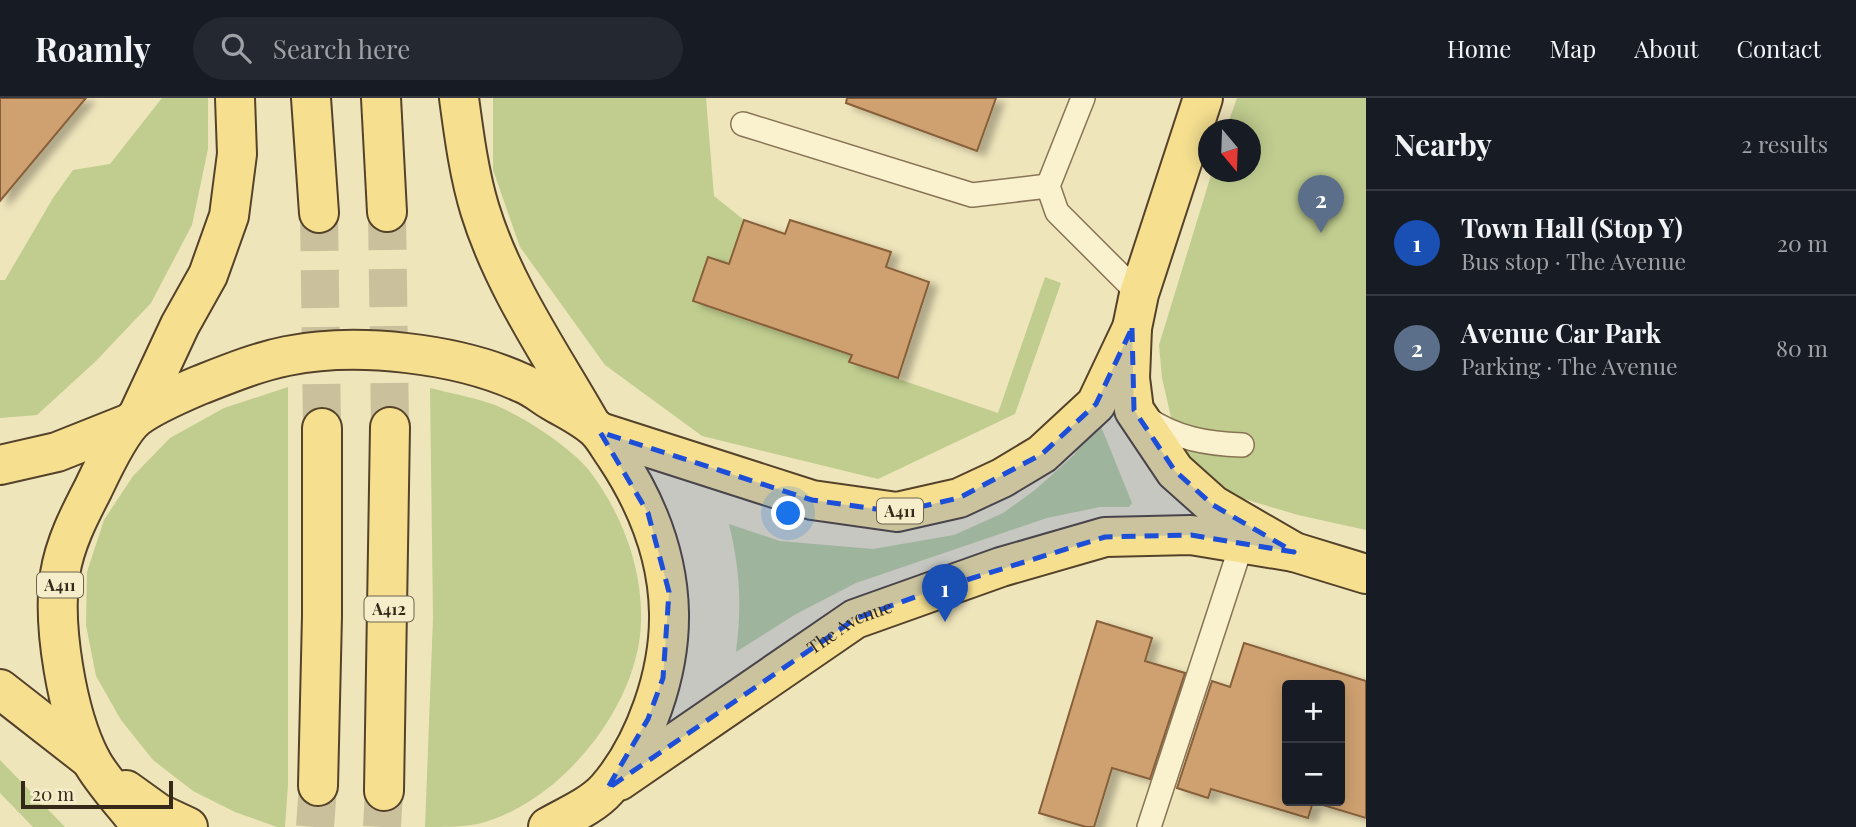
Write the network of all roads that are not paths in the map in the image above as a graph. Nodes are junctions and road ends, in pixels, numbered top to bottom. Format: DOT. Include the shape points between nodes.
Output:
graph roads {
  1 [pos="235,98"];
  2 [pos="310,98"];
  3 [pos="381,98"];
  4 [pos="459,98"];
  5 [pos="1083,98"];
  6 [pos="1203,98"];
  7 [pos="743,124"];
  8 [pos="1048,186"];
  9 [pos="387,212"];
  10 [pos="319,213"];
  11 [pos="1136,311"];
  12 [pos="1134,410"];
  13 [pos="134,419"];
  14 [pos="390,427"];
  15 [pos="322,428"];
  16 [pos="596,429"];
  17 [pos="1242,445"];
  18 [pos="0,465"];
  19 [pos="1242,543"];
  20 [pos="1294,552"];
  21 [pos="1366,574"];
  22 [pos="0,689"];
  23 [pos="94,764"];
  24 [pos="318,786"];
  25 [pos="384,791"];
  26 [pos="593,805"];
  27 [pos="142,827"];
  28 [pos="188,827"];
  29 [pos="548,827"];
  30 [pos="1149,827"];
  1 -- 13 [label="main road" via="237,154 229,216 208,275"];
  2 -- 10 [label="main road"];
  3 -- 9 [label="main road"];
  4 -- 16 [label="main road" via="480,210 510,285"];
  5 -- 8 [label="lane"];
  6 -- 11 [label="main road, A411"];
  7 -- 8 [label="lane" via="972,195"];
  8 -- 11 [label="lane" via="1057,212"];
  11 -- 12 [label="main road, A411" via="1130,378"];
  11 -- 16 [label="main road, A411" via="1096,404 1042,454 959,498 897,512 812,500"];
  12 -- 17 [label="lane" via="1158,427 1193,441"];
  12 -- 20 [label="main road, A411" via="1175,471 1213,505"];
  13 -- 16 [label="main road, A411" via="187,391 275,359 379,351 429,355 523,383"];
  13 -- 18 [label="main road, A411" via="57,452"];
  13 -- 23 [label="main road, A411" via="71,532 60,575 62,665"];
  14 -- 25 [label="main road, A412"];
  15 -- 24 [label="main road"];
  16 -- 26 [label="main road, A411" via="628,474 648,513 669,592 670,634 663,678 648,719"];
  19 -- 20 [label="main road, The Avenue / A411"];
  19 -- 26 [label="main road, The Avenue / A411" via="1191,535 1105,537 1001,566 855,620"];
  19 -- 30 [label="lane"];
  20 -- 21 [label="main road, A411"];
  22 -- 23 [label="main road"];
  23 -- 27 [label="main road"];
  23 -- 28 [label="main road" via="158,813"];
  26 -- 29 [label="main road, A411"];
}
